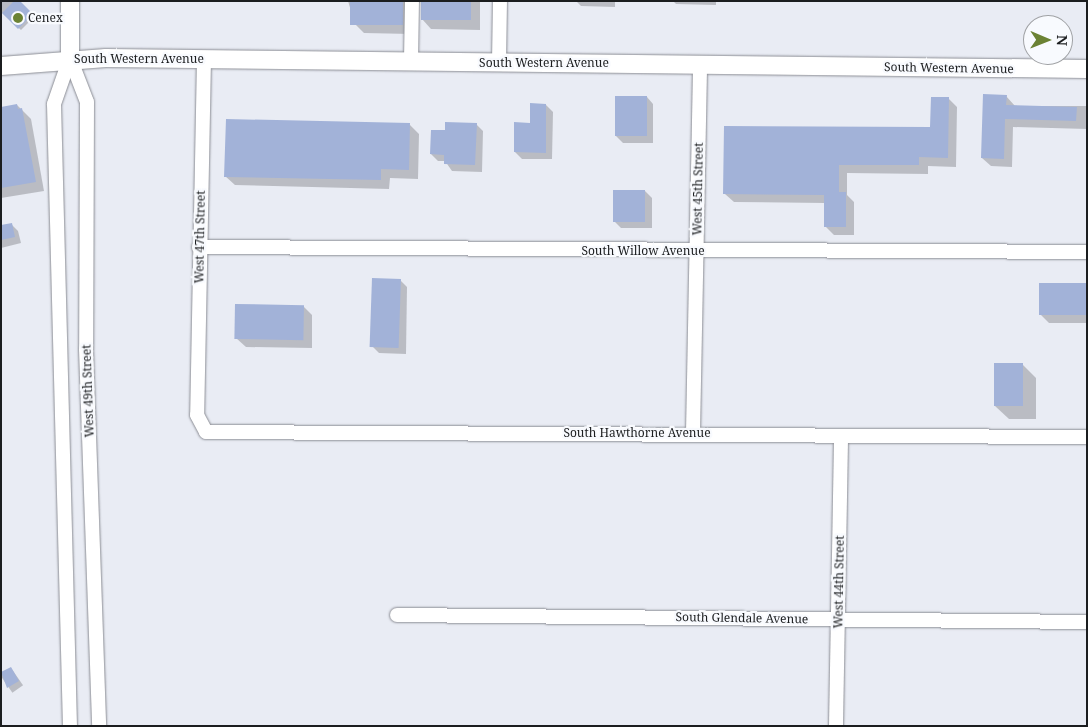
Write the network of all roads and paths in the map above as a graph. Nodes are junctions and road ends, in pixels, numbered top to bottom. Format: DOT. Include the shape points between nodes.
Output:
graph roads {
  1 [pos="70,1"];
  2 [pos="412,1"];
  3 [pos="500,1"];
  4 [pos="70,58"];
  5 [pos="204,59"];
  6 [pos="411,62"];
  7 [pos="499,63"];
  8 [pos="700,65"];
  9 [pos="1,66"];
  10 [pos="1087,69"];
  11 [pos="199,247"];
  12 [pos="697,251"];
  13 [pos="1087,252"];
  14 [pos="196,415"];
  15 [pos="693,433"];
  16 [pos="1087,437"];
  17 [pos="842,438"];
  18 [pos="397,615"];
  19 [pos="839,619"];
  20 [pos="1087,622"];
  21 [pos="70,726"];
  22 [pos="99,726"];
  23 [pos="836,726"];
  1 -- 4 [label="main road, West 49th Street"];
  2 -- 6 [label="street"];
  3 -- 7 [label="street"];
  4 -- 5 [label="main road, South Western Avenue"];
  4 -- 9 [label="main road, South Western Avenue"];
  4 -- 21 [label="street, West 49th Street" via="54,104"];
  4 -- 22 [label="street, West 49th Street" via="87,102 86,350"];
  5 -- 6 [label="main road, South Western Avenue"];
  5 -- 11 [label="street, West 47th Street"];
  6 -- 7 [label="main road, South Western Avenue"];
  7 -- 8 [label="main road, South Western Avenue"];
  8 -- 10 [label="main road, South Western Avenue"];
  8 -- 12 [label="street, West 45th Street"];
  11 -- 12 [label="street, South Willow Avenue"];
  11 -- 14 [label="street, West 47th Street"];
  12 -- 13 [label="street, South Willow Avenue"];
  12 -- 15 [label="street, West 45th Street"];
  14 -- 15 [label="street, South Hawthorne Avenue" via="206,432"];
  15 -- 17 [label="street, South Hawthorne Avenue"];
  16 -- 17 [label="street, South Hawthorne Avenue"];
  17 -- 19 [label="street, West 44th Street"];
  18 -- 19 [label="street, South Glendale Avenue"];
  19 -- 20 [label="street, South Glendale Avenue"];
  19 -- 23 [label="street, West 44th Street"];
}
